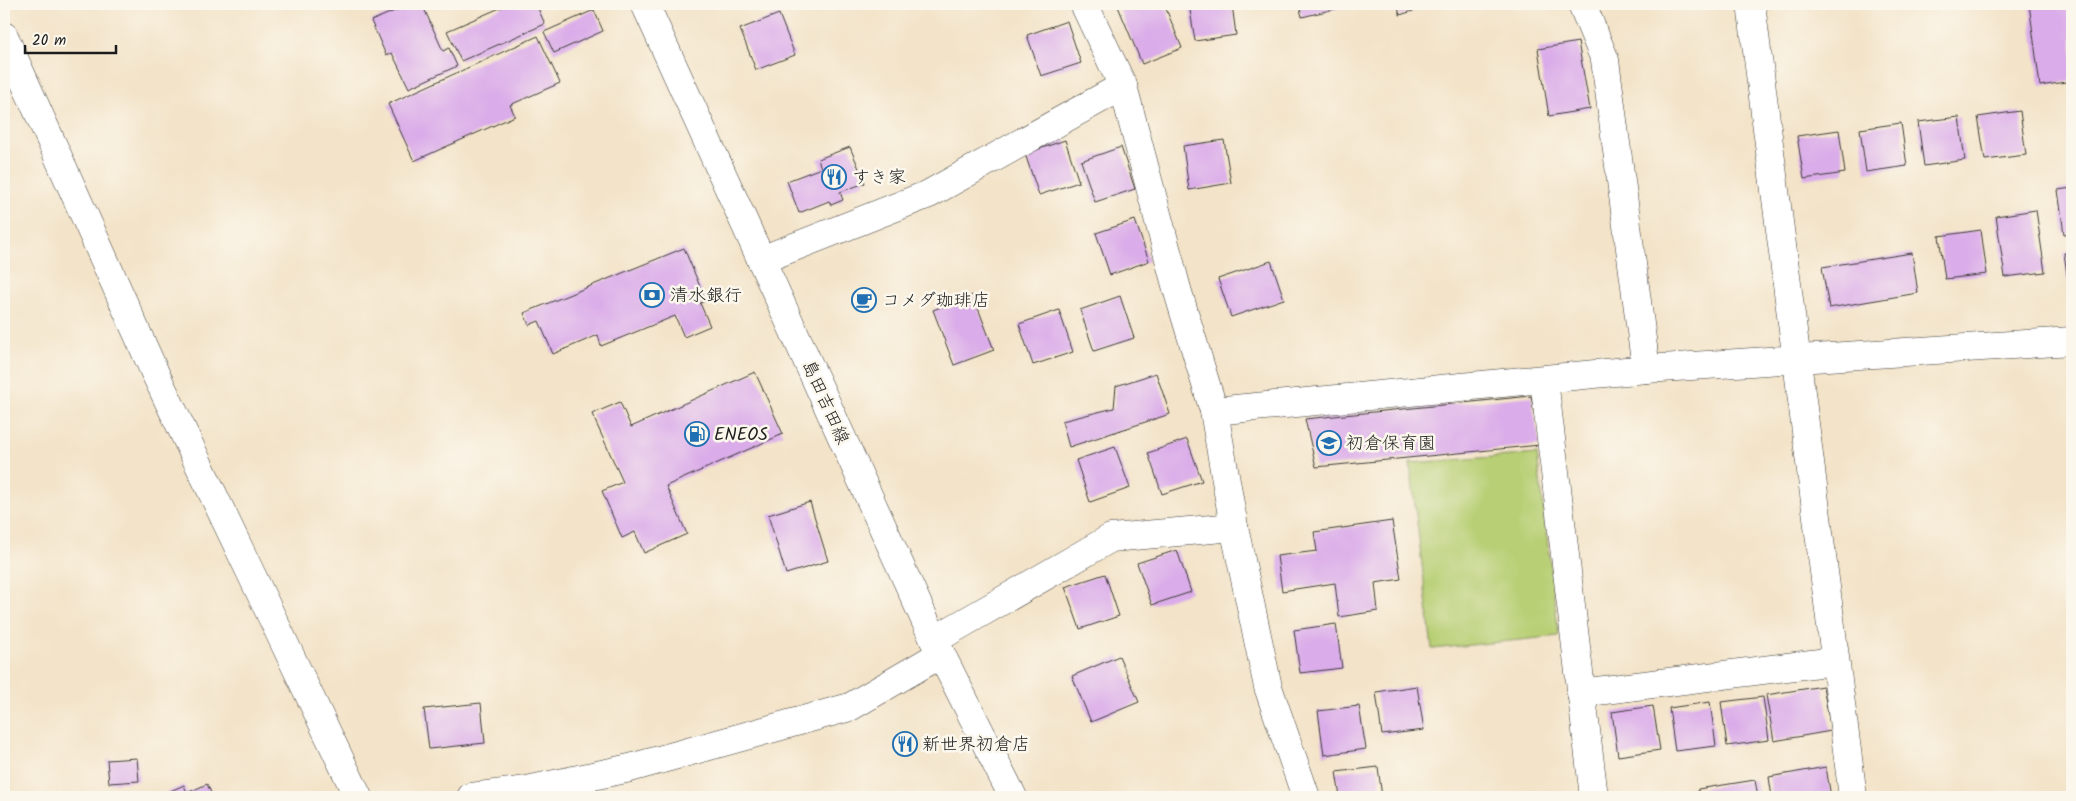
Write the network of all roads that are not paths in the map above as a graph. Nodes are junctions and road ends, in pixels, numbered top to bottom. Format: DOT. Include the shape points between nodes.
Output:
graph roads {
  1 [pos="645,4"];
  2 [pos="1084,4"];
  3 [pos="1582,4"];
  4 [pos="1751,4"];
  5 [pos="4,36"];
  6 [pos="1123,86"];
  7 [pos="761,260"];
  8 [pos="2072,341"];
  9 [pos="1795,358"];
  10 [pos="1646,369"];
  11 [pos="1544,380"];
  12 [pos="1214,411"];
  13 [pos="1234,527"];
  14 [pos="938,647"];
  15 [pos="1836,661"];
  16 [pos="1581,693"];
  17 [pos="358,797"];
  18 [pos="471,797"];
  19 [pos="1013,797"];
  20 [pos="1306,797"];
  21 [pos="1594,797"];
  22 [pos="1854,797"];
  1 -- 7 [label="street, 島田吉田線"];
  2 -- 6 [label="street"];
  3 -- 10 [label="street" via="1605,60"];
  4 -- 9 [label="street"];
  5 -- 17 [label="street" via="155,374"];
  6 -- 7 [label="street" via="929,194"];
  6 -- 12 [label="street" via="1177,289"];
  7 -- 14 [label="street, 島田吉田線"];
  8 -- 9 [label="street"];
  9 -- 10 [label="street"];
  9 -- 15 [label="street"];
  10 -- 11 [label="street"];
  11 -- 12 [label="street"];
  11 -- 16 [label="street"];
  12 -- 13 [label="street"];
  13 -- 14 [label="street" via="1111,538"];
  13 -- 20 [label="street" via="1268,687"];
  14 -- 18 [label="street" via="850,706 630,768 527,790"];
  14 -- 19 [label="street, 島田吉田線"];
  15 -- 16 [label="street"];
  15 -- 22 [label="street"];
  16 -- 21 [label="street"];
}
